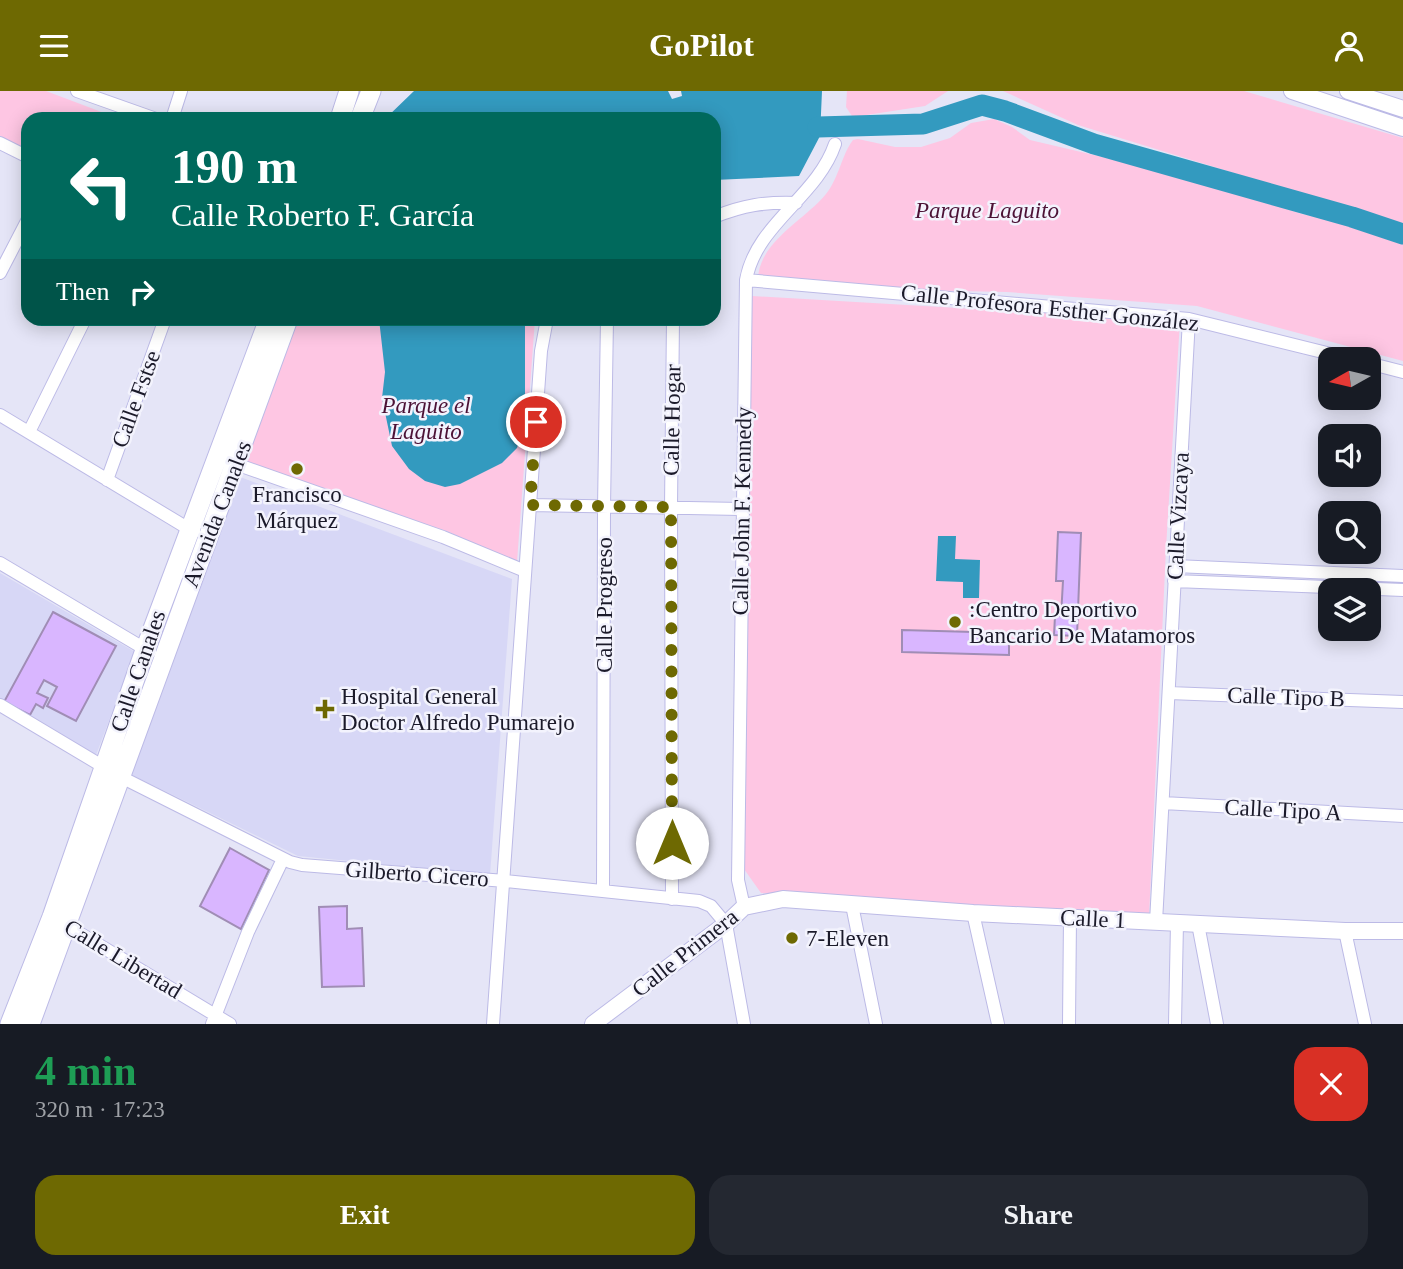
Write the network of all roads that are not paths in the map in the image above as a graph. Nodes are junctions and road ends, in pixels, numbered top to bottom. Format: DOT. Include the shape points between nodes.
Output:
graph roads {
  1 [pos="181,91"];
  2 [pos="349,91"];
  3 [pos="371,91"];
  4 [pos="1292,91"];
  5 [pos="1349,91"];
  6 [pos="83,92"];
  7 [pos="1403,109"];
  8 [pos="1343,110"];
  9 [pos="137,112"];
  10 [pos="174,112"];
  11 [pos="342,112"];
  12 [pos="363,112"];
  13 [pos="1403,128"];
  14 [pos="0,143"];
  15 [pos="835,144"];
  16 [pos="21,154"];
  17 [pos="796,203"];
  18 [pos="721,215"];
  19 [pos="21,232"];
  20 [pos="0,273"];
  21 [pos="746,279"];
  22 [pos="1189,319"];
  23 [pos="82,326"];
  24 [pos="162,326"];
  25 [pos="267,326"];
  26 [pos="285,326"];
  27 [pos="546,326"];
  28 [pos="607,326"];
  29 [pos="673,326"];
  30 [pos="1318,351"];
  31 [pos="1381,366"];
  32 [pos="1403,372"];
  33 [pos="0,415"];
  34 [pos="29,432"];
  35 [pos="227,460"];
  36 [pos="107,480"];
  37 [pos="530,505"];
  38 [pos="604,506"];
  39 [pos="671,507"];
  40 [pos="741,509"];
  41 [pos="189,529"];
  42 [pos="207,540"];
  43 [pos="0,563"];
  44 [pos="1175,566"];
  45 [pos="526,571"];
  46 [pos="1403,576"];
  47 [pos="1174,581"];
  48 [pos="1403,590"];
  49 [pos="154,654"];
  50 [pos="1168,693"];
  51 [pos="1403,702"];
  52 [pos="0,705"];
  53 [pos="112,772"];
  54 [pos="1163,803"];
  55 [pos="1403,816"];
  56 [pos="283,859"];
  57 [pos="505,881"];
  58 [pos="603,891"];
  59 [pos="672,898"];
  60 [pos="783,899"];
  61 [pos="852,905"];
  62 [pos="744,907"];
  63 [pos="974,913"];
  64 [pos="1070,918"];
  65 [pos="60,921"];
  66 [pos="1156,922"];
  67 [pos="1177,923"];
  68 [pos="726,924"];
  69 [pos="1198,924"];
  70 [pos="1345,931"];
  71 [pos="1403,931"];
  72 [pos="214,1019"];
  73 [pos="10,1024"];
  74 [pos="30,1024"];
  75 [pos="230,1024"];
  76 [pos="493,1024"];
  77 [pos="593,1024"];
  78 [pos="744,1024"];
  79 [pos="876,1024"];
  80 [pos="998,1024"];
  81 [pos="1069,1024"];
  82 [pos="1175,1024"];
  83 [pos="1217,1024"];
  84 [pos="1365,1024"];
  1 -- 10 [label="street"];
  2 -- 11 [label="main road"];
  3 -- 12 [label="main road"];
  4 -- 8 [label="street"];
  5 -- 7 [label="street"];
  5 -- 8 [label="street"];
  6 -- 9 [label="street"];
  8 -- 13 [label="street"];
  14 -- 16 [label="street"];
  15 -- 17 [label="street, Calle John F. Kennedy" via="817,180"];
  17 -- 18 [label="street" via="753,204"];
  17 -- 21 [label="street, Calle John F. Kennedy" via="758,246"];
  19 -- 20 [label="street"];
  21 -- 22 [label="street, Calle Profesora Esther González"];
  21 -- 40 [label="street, Calle John F. Kennedy"];
  22 -- 30 [label="street, Calle Profesora Esther González"];
  22 -- 44 [label="street, Calle Vizcaya"];
  23 -- 34 [label="street"];
  24 -- 36 [label="street, Calle Fstse"];
  25 -- 35 [label="main road, Calle Canales"];
  26 -- 35 [label="main road, Avenida Canales"];
  27 -- 37 [label="street"];
  28 -- 38 [label="street, Calle Progreso"];
  29 -- 39 [label="street, Calle Hogar"];
  31 -- 32 [label="street"];
  33 -- 34 [label="street"];
  34 -- 36 [label="street"];
  35 -- 41 [label="main road, Calle Canales"];
  35 -- 42 [label="main road, Avenida Canales"];
  35 -- 45 [label="street"];
  36 -- 41 [label="street"];
  37 -- 38 [label="street"];
  37 -- 45 [label="street"];
  38 -- 39 [label="street"];
  38 -- 58 [label="street, Calle Progreso"];
  39 -- 40 [label="street"];
  39 -- 59 [label="street, Calle Hogar"];
  40 -- 62 [label="street, Calle John F. Kennedy" via="738,880"];
  41 -- 42 [label="street"];
  41 -- 49 [label="main road, Calle Canales"];
  42 -- 49 [label="main road, Avenida Canales"];
  43 -- 49 [label="street"];
  44 -- 46 [label="street"];
  44 -- 47 [label="street, Calle Vizcaya"];
  45 -- 57 [label="street"];
  47 -- 48 [label="street"];
  47 -- 50 [label="street, Calle Vizcaya"];
  49 -- 53 [label="main road, Calle Canales"];
  50 -- 51 [label="street, Calle Tipo B"];
  50 -- 54 [label="street, Calle Vizcaya"];
  52 -- 53 [label="street, Gilberto Cicero"];
  53 -- 56 [label="street, Gilberto Cicero"];
  53 -- 65 [label="main road, Calle Canales"];
  54 -- 55 [label="street, Calle Tipo A"];
  54 -- 66 [label="street, Calle Vizcaya"];
  56 -- 57 [label="street, Gilberto Cicero" via="302,865"];
  56 -- 72 [label="street"];
  57 -- 58 [label="street, Gilberto Cicero"];
  57 -- 76 [label="street"];
  58 -- 59 [label="street, Gilberto Cicero"];
  59 -- 68 [label="street, Gilberto Cicero" via="710,906"];
  60 -- 61 [label="street, Calle 1"];
  60 -- 62 [label="street, Calle Primera"];
  61 -- 63 [label="street, Calle 1"];
  61 -- 79 [label="street"];
  62 -- 68 [label="street, Calle Primera"];
  63 -- 64 [label="street, Calle 1"];
  63 -- 80 [label="street"];
  64 -- 66 [label="street, Calle 1"];
  64 -- 81 [label="street"];
  65 -- 72 [label="street, Calle Libertad"];
  65 -- 73 [label="main road, Calle Canales"];
  65 -- 74 [label="main road"];
  66 -- 67 [label="street, Calle 1"];
  67 -- 69 [label="street, Calle 1"];
  67 -- 82 [label="street"];
  68 -- 77 [label="street, Calle Primera"];
  68 -- 78 [label="street"];
  69 -- 70 [label="street, Calle 1"];
  69 -- 83 [label="street"];
  70 -- 71 [label="street, Calle 1"];
  70 -- 84 [label="street"];
  72 -- 75 [label="street, Calle Libertad"];
}
